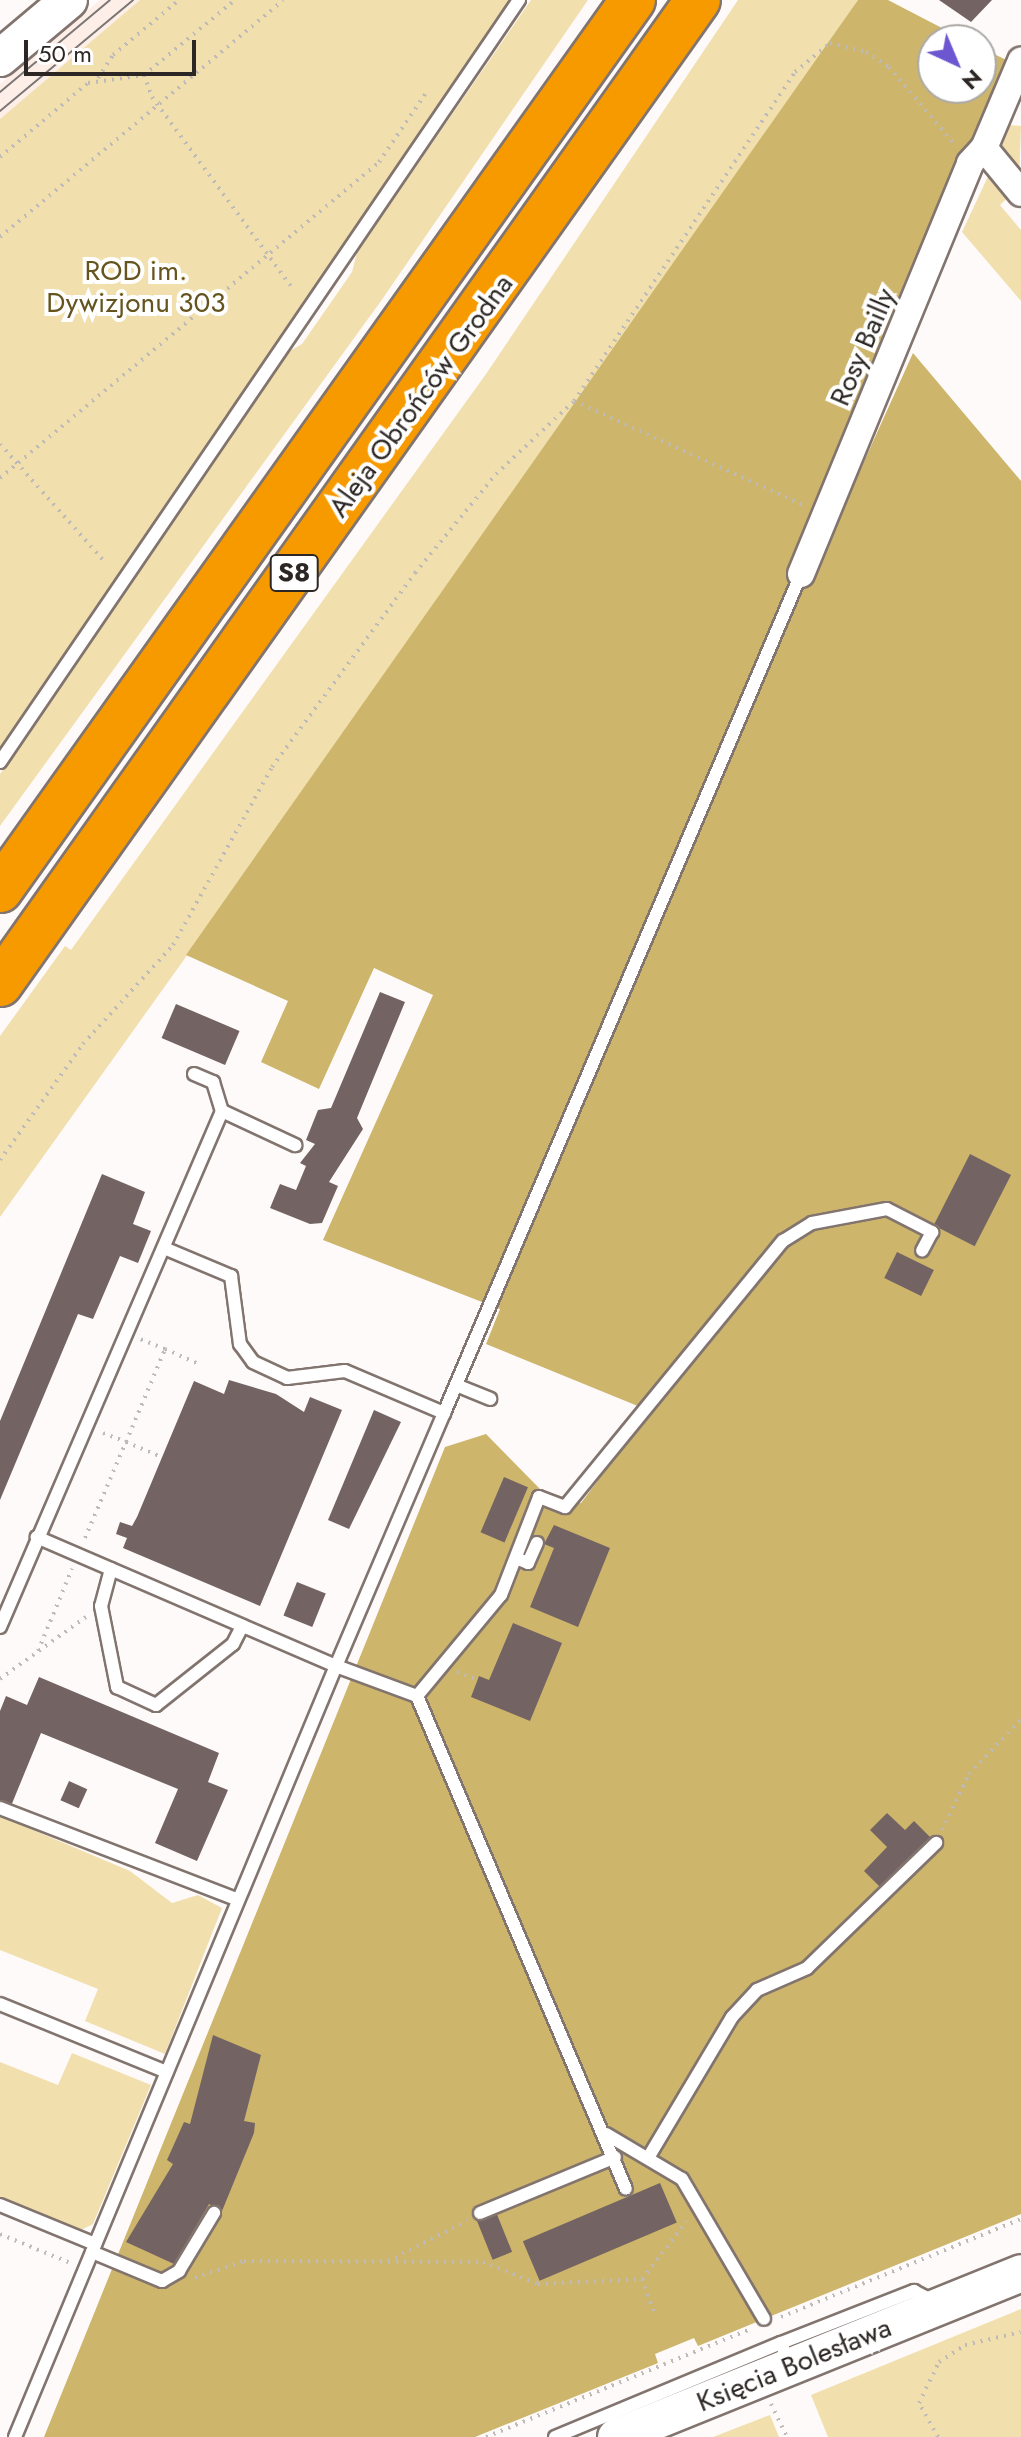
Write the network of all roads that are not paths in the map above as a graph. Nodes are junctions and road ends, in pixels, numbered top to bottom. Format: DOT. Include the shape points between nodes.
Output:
graph roads {
  1 [pos="69,0"];
  2 [pos="519,0"];
  3 [pos="633,0"];
  4 [pos="698,0"];
  5 [pos="0,58"];
  6 [pos="1021,61"];
  7 [pos="1011,112"];
  8 [pos="977,156"];
  9 [pos="1021,193"];
  10 [pos="801,574"];
  11 [pos="0,762"];
  12 [pos="0,890"];
  13 [pos="0,984"];
  14 [pos="194,1074"];
  15 [pos="222,1111"];
  16 [pos="295,1145"];
  17 [pos="164,1248"];
  18 [pos="922,1251"];
  19 [pos="456,1385"];
  20 [pos="490,1399"];
  21 [pos="444,1413"];
  22 [pos="37,1537"];
  23 [pos="537,1543"];
  24 [pos="516,1558"];
  25 [pos="111,1569"];
  26 [pos="242,1626"];
  27 [pos="0,1627"];
  28 [pos="336,1666"];
  29 [pos="417,1696"];
  30 [pos="0,1808"];
  31 [pos="936,1843"];
  32 [pos="238,1900"];
  33 [pos="0,2004"];
  34 [pos="167,2072"];
  35 [pos="606,2134"];
  36 [pos="615,2157"];
  37 [pos="648,2158"];
  38 [pos="626,2189"];
  39 [pos="0,2205"];
  40 [pos="214,2213"];
  41 [pos="480,2213"];
  42 [pos="93,2248"];
  43 [pos="1021,2258"];
  44 [pos="1021,2273"];
  45 [pos="955,2299"];
  46 [pos="764,2319"];
  47 [pos="785,2354"];
  48 [pos="15,2437"];
  49 [pos="555,2437"];
  50 [pos="616,2437"];
  1 -- 5 [label="street"];
  2 -- 11 [label="lane"];
  3 -- 12 [label="highway, Aleja Obrońców Grodna / S8"];
  4 -- 13 [label="highway, Aleja Obrońców Grodna / S8"];
  6 -- 7 [label="street, Rosy Bailly"];
  7 -- 8 [label="street, Rosy Bailly"];
  8 -- 9 [label="street"];
  8 -- 10 [label="street, Rosy Bailly"];
  10 -- 19 [label="lane"];
  14 -- 15 [label="lane" via="213,1082"];
  15 -- 16 [label="lane"];
  15 -- 17 [label="lane"];
  17 -- 21 [label="lane" via="231,1276 240,1344 253,1362 287,1378 345,1371"];
  17 -- 22 [label="lane"];
  18 -- 24 [label="lane" via="932,1232 887,1209 812,1223 783,1241 565,1507 539,1497"];
  19 -- 20 [label="lane"];
  19 -- 21 [label="lane"];
  21 -- 28 [label="lane"];
  22 -- 25 [label="lane"];
  22 -- 27 [label="lane"];
  23 -- 24 [label="lane" via="528,1563"];
  24 -- 29 [label="lane" via="501,1595"];
  25 -- 26 [label="lane"];
  25 -- 26 [label="lane" via="101,1606 117,1687 156,1705 233,1644"];
  26 -- 28 [label="lane"];
  28 -- 29 [label="lane"];
  28 -- 32 [label="lane"];
  29 -- 35 [label="lane"];
  30 -- 32 [label="lane"];
  31 -- 37 [label="lane" via="807,1968 757,1990 732,2017"];
  32 -- 34 [label="lane"];
  33 -- 34 [label="lane"];
  34 -- 42 [label="lane"];
  35 -- 36 [label="lane"];
  35 -- 37 [label="lane"];
  36 -- 38 [label="lane"];
  36 -- 41 [label="lane"];
  37 -- 46 [label="lane" via="682,2179"];
  39 -- 42 [label="lane"];
  40 -- 42 [label="lane" via="179,2271 162,2281"];
  42 -- 48 [label="lane"];
  43 -- 45 [label="street, Księcia Bolesława"];
  44 -- 45 [label="street, Księcia Bolesława"];
  45 -- 47 [label="street, Księcia Bolesława"];
  47 -- 49 [label="lane"];
  47 -- 50 [label="street, Księcia Bolesława"];
}
